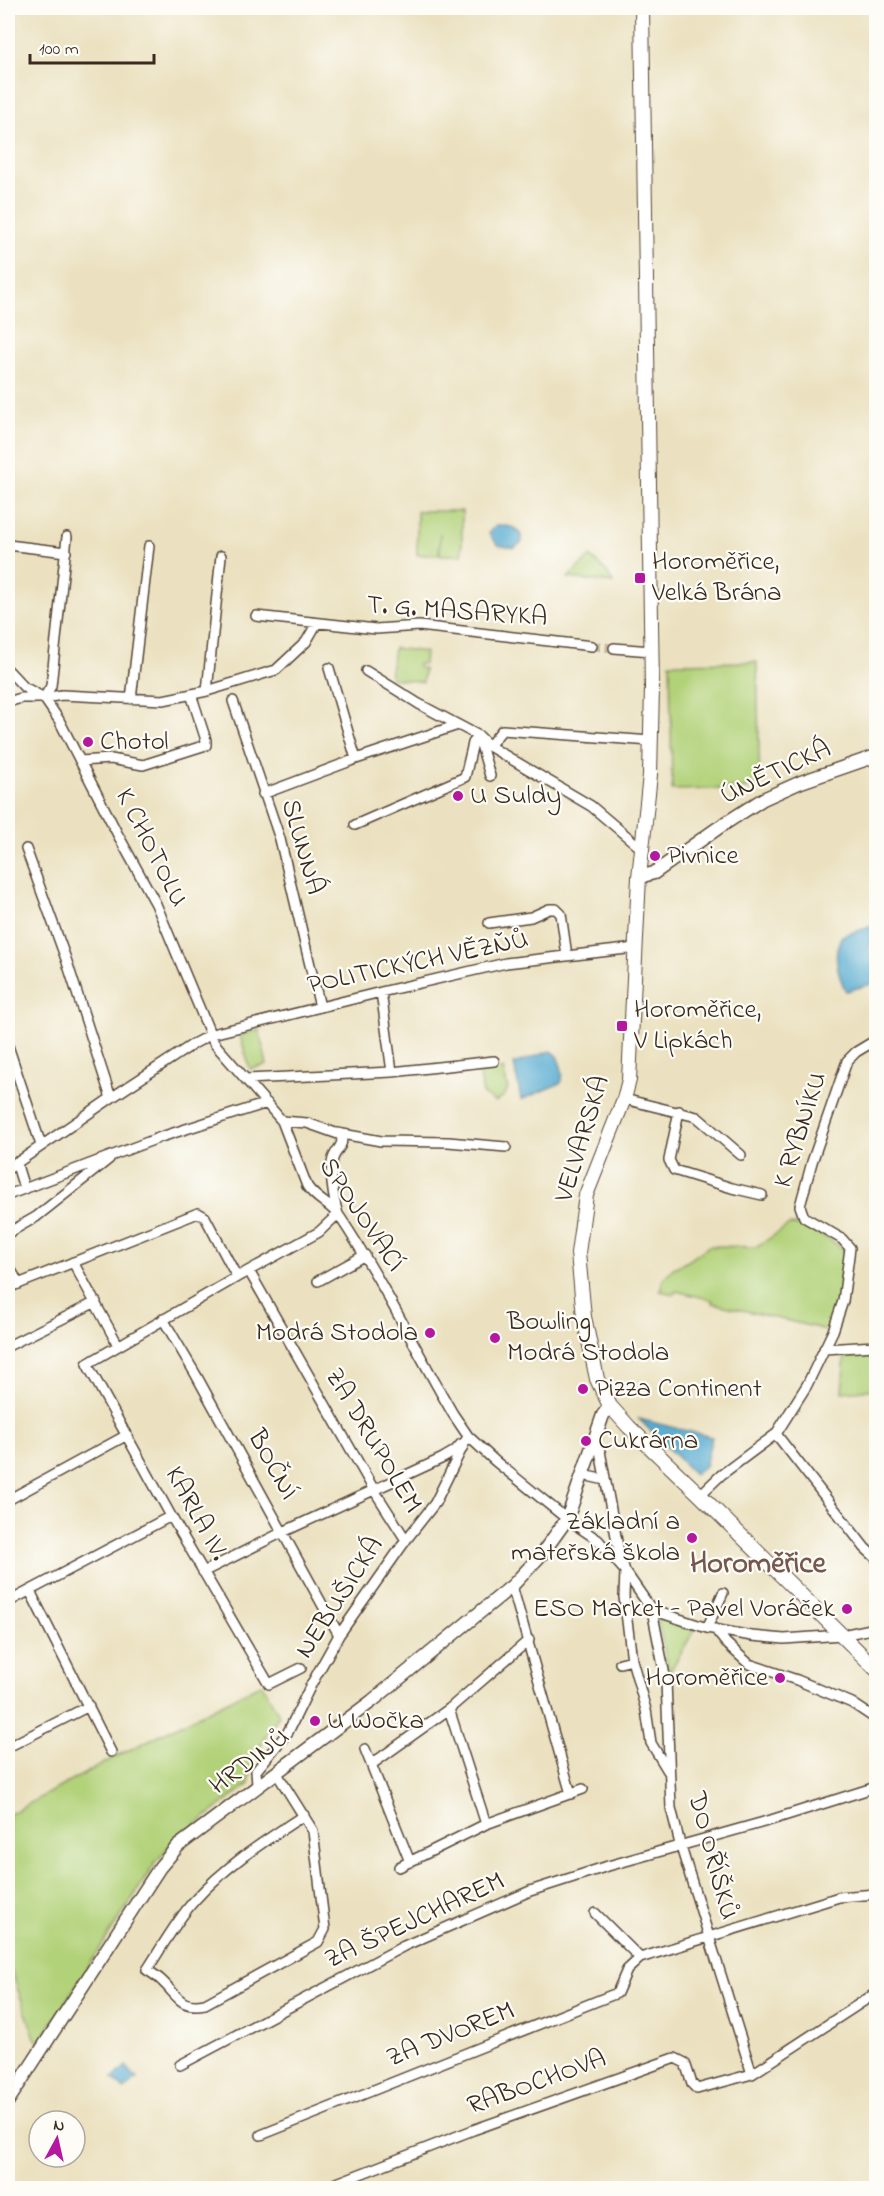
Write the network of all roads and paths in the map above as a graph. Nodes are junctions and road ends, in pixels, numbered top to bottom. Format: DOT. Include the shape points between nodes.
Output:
graph roads {
  1 [pos="642,8"];
  2 [pos="67,537"];
  3 [pos="8,545"];
  4 [pos="148,546"];
  5 [pos="66,552"];
  6 [pos="221,556"];
  7 [pos="255,616"];
  8 [pos="317,623"];
  9 [pos="592,646"];
  10 [pos="614,648"];
  11 [pos="651,651"];
  12 [pos="329,668"];
  13 [pos="8,670"];
  14 [pos="366,671"];
  15 [pos="207,691"];
  16 [pos="191,694"];
  17 [pos="44,698"];
  18 [pos="131,699"];
  19 [pos="233,701"];
  20 [pos="8,702"];
  21 [pos="458,725"];
  22 [pos="478,736"];
  23 [pos="651,741"];
  24 [pos="489,746"];
  25 [pos="876,756"];
  26 [pos="356,759"];
  27 [pos="80,761"];
  28 [pos="490,776"];
  29 [pos="263,794"];
  30 [pos="355,825"];
  31 [pos="26,849"];
  32 [pos="642,849"];
  33 [pos="639,877"];
  34 [pos="489,924"];
  35 [pos="635,948"];
  36 [pos="567,956"];
  37 [pos="381,992"];
  38 [pos="320,1007"];
  39 [pos="212,1034"];
  40 [pos="876,1040"];
  41 [pos="8,1046"];
  42 [pos="494,1061"];
  43 [pos="392,1072"];
  44 [pos="246,1079"];
  45 [pos="111,1098"];
  46 [pos="624,1099"];
  47 [pos="267,1103"];
  48 [pos="679,1112"];
  49 [pos="282,1121"];
  50 [pos="337,1133"];
  51 [pos="41,1145"];
  52 [pos="506,1147"];
  53 [pos="116,1154"];
  54 [pos="741,1155"];
  55 [pos="16,1162"];
  56 [pos="8,1169"];
  57 [pos="24,1188"];
  58 [pos="762,1194"];
  59 [pos="8,1195"];
  60 [pos="338,1214"];
  61 [pos="8,1233"];
  62 [pos="364,1255"];
  63 [pos="73,1262"];
  64 [pos="8,1265"];
  65 [pos="249,1270"];
  66 [pos="237,1277"];
  67 [pos="318,1281"];
  68 [pos="19,1284"];
  69 [pos="8,1288"];
  70 [pos="96,1302"];
  71 [pos="163,1319"];
  72 [pos="118,1345"];
  73 [pos="8,1346"];
  74 [pos="876,1346"];
  75 [pos="824,1349"];
  76 [pos="610,1406"];
  77 [pos="776,1434"];
  78 [pos="127,1435"];
  79 [pos="468,1436"];
  80 [pos="593,1442"];
  81 [pos="583,1475"];
  82 [pos="605,1480"];
  83 [pos="374,1490"];
  84 [pos="700,1495"];
  85 [pos="8,1500"];
  86 [pos="171,1516"];
  87 [pos="567,1519"];
  88 [pos="283,1532"];
  89 [pos="406,1540"];
  90 [pos="876,1558"];
  91 [pos="625,1571"];
  92 [pos="203,1572"];
  93 [pos="512,1586"];
  94 [pos="30,1591"];
  95 [pos="723,1593"];
  96 [pos="8,1602"];
  97 [pos="652,1610"];
  98 [pos="711,1628"];
  99 [pos="876,1628"];
  100 [pos="339,1635"];
  101 [pos="842,1635"];
  102 [pos="529,1640"];
  103 [pos="632,1660"];
  104 [pos="620,1663"];
  105 [pos="301,1668"];
  106 [pos="876,1669"];
  107 [pos="89,1706"];
  108 [pos="449,1709"];
  109 [pos="876,1719"];
  110 [pos="8,1747"];
  111 [pos="365,1749"];
  112 [pos="111,1752"];
  113 [pos="372,1764"];
  114 [pos="276,1772"];
  115 [pos="669,1773"];
  116 [pos="257,1785"];
  117 [pos="876,1787"];
  118 [pos="583,1789"];
  119 [pos="571,1794"];
  120 [pos="304,1815"];
  121 [pos="486,1824"];
  122 [pos="680,1844"];
  123 [pos="410,1862"];
  124 [pos="399,1867"];
  125 [pos="876,1894"];
  126 [pos="595,1913"];
  127 [pos="709,1936"];
  128 [pos="640,1958"];
  129 [pos="876,1993"];
  130 [pos="180,2065"];
  131 [pos="752,2073"];
  132 [pos="8,2102"];
  133 [pos="261,2135"];
  134 [pos="324,2188"];
  1 -- 11 [label="main road, VELVARSKÁ"];
  2 -- 5 [label="street"];
  3 -- 5 [label="street"];
  4 -- 18 [label="street"];
  5 -- 17 [label="street" via="51,686"];
  6 -- 15 [label="street"];
  7 -- 8 [label="street, T. G. MASARYKA"];
  8 -- 9 [label="street, T. G. MASARYKA" via="376,629 419,626"];
  8 -- 15 [label="street" via="306,642 276,670"];
  10 -- 11 [label="street"];
  11 -- 23 [label="main road, VELVARSKÁ"];
  12 -- 26 [label="street"];
  13 -- 17 [label="street, K CHOTOLU" via="24,687"];
  14 -- 21 [label="street"];
  15 -- 16 [label="street"];
  16 -- 18 [label="street" via="162,700"];
  16 -- 27 [label="street" via="206,745 143,765 111,759"];
  17 -- 18 [label="street" via="62,695"];
  17 -- 20 [label="street"];
  17 -- 27 [label="street, K CHOTOLU"];
  19 -- 29 [label="street, SLUNNÁ"];
  21 -- 22 [label="street"];
  21 -- 26 [label="street"];
  22 -- 24 [label="street"];
  22 -- 28 [label="street"];
  22 -- 30 [label="street" via="465,777"];
  23 -- 24 [label="street" via="502,730"];
  23 -- 32 [label="main road, VELVARSKÁ"];
  24 -- 32 [label="street" via="591,806"];
  25 -- 33 [label="street, ÚNĚTICKÁ" via="763,800 654,873"];
  26 -- 29 [label="street"];
  27 -- 39 [label="street, K CHOTOLU" via="156,904"];
  29 -- 38 [label="street, SLUNNÁ" via="280,839"];
  31 -- 45 [label="street"];
  32 -- 33 [label="main road, VELVARSKÁ"];
  33 -- 35 [label="main road, VELVARSKÁ"];
  34 -- 36 [label="street" via="556,909 561,914"];
  35 -- 36 [label="street, POLITICKÝCH VĚZŇŮ"];
  35 -- 46 [label="main road, VELVARSKÁ" via="629,1080"];
  36 -- 37 [label="street, POLITICKÝCH VĚZŇŮ" via="506,963"];
  37 -- 38 [label="street, POLITICKÝCH VĚZŇŮ"];
  37 -- 43 [label="street"];
  38 -- 39 [label="street, POLITICKÝCH VĚZŇŮ"];
  39 -- 44 [label="street, SPOJOVACÍ" via="220,1051"];
  39 -- 45 [label="street, POLITICKÝCH VĚZŇŮ"];
  40 -- 75 [label="street, K RYBNÍKU" via="847,1061 800,1206 804,1217 850,1248 843,1301"];
  41 -- 51 [label="street"];
  42 -- 43 [label="street"];
  43 -- 44 [label="street"];
  44 -- 47 [label="street, SPOJOVACÍ"];
  45 -- 51 [label="street, POLITICKÝCH VĚZŇŮ"];
  46 -- 48 [label="street"];
  46 -- 76 [label="main road, VELVARSKÁ" via="586,1195 578,1253 591,1357"];
  47 -- 49 [label="street, SPOJOVACÍ"];
  47 -- 53 [label="street"];
  48 -- 54 [label="street" via="697,1117"];
  48 -- 58 [label="street" via="669,1160 674,1170"];
  49 -- 50 [label="street" via="307,1123"];
  49 -- 60 [label="street, SPOJOVACÍ" via="310,1191"];
  50 -- 52 [label="street" via="381,1141"];
  50 -- 60 [label="street" via="342,1139 333,1167 333,1201"];
  51 -- 55 [label="street, POLITICKÝCH VĚZŇŮ"];
  53 -- 57 [label="street"];
  53 -- 61 [label="street" via="36,1217"];
  55 -- 56 [label="street, POLITICKÝCH VĚZŇŮ"];
  55 -- 57 [label="street"];
  57 -- 59 [label="street"];
  60 -- 62 [label="street, SPOJOVACÍ"];
  60 -- 65 [label="street" via="319,1232"];
  62 -- 67 [label="street"];
  62 -- 79 [label="street, SPOJOVACÍ"];
  63 -- 66 [label="street" via="198,1213 205,1217"];
  63 -- 68 [label="street"];
  63 -- 70 [label="street"];
  64 -- 68 [label="street"];
  65 -- 66 [label="street"];
  65 -- 83 [label="street, ZA DRUPOLEM"];
  66 -- 71 [label="street"];
  68 -- 69 [label="street"];
  70 -- 72 [label="street"];
  70 -- 73 [label="street"];
  71 -- 72 [label="street"];
  71 -- 88 [label="street, BOČNÍ"];
  72 -- 78 [label="street, KARLA IV." via="87,1364"];
  74 -- 75 [label="street"];
  75 -- 77 [label="street, K RYBNÍKU"];
  76 -- 80 [label="street, HRDINŮ"];
  76 -- 84 [label="main road, VELVARSKÁ"];
  77 -- 84 [label="street, K RYBNÍKU"];
  77 -- 90 [label="street"];
  78 -- 85 [label="street"];
  78 -- 86 [label="street, KARLA IV."];
  79 -- 83 [label="street" via="455,1451"];
  79 -- 87 [label="street, SPOJOVACÍ"];
  79 -- 89 [label="street, NEBUŠICKÁ" via="435,1503"];
  80 -- 81 [label="street, HRDINŮ"];
  80 -- 82 [label="street" via="600,1451"];
  81 -- 82 [label="street"];
  81 -- 87 [label="street, HRDINŮ"];
  82 -- 91 [label="street"];
  83 -- 88 [label="street"];
  83 -- 89 [label="street, ZA DRUPOLEM"];
  84 -- 101 [label="main road, VELVARSKÁ"];
  86 -- 92 [label="street, KARLA IV."];
  86 -- 94 [label="street"];
  87 -- 91 [label="street, SPOJOVACÍ" via="598,1540"];
  87 -- 93 [label="street, HRDINŮ"];
  88 -- 92 [label="street"];
  88 -- 100 [label="street, BOČNÍ"];
  89 -- 100 [label="street, NEBUŠICKÁ"];
  91 -- 97 [label="street"];
  91 -- 103 [label="street" via="624,1597"];
  92 -- 105 [label="street, KARLA IV." via="269,1684"];
  93 -- 102 [label="street"];
  93 -- 114 [label="street, HRDINŮ" via="372,1701"];
  94 -- 96 [label="street"];
  94 -- 107 [label="street"];
  95 -- 98 [label="street"];
  97 -- 98 [label="street"];
  97 -- 115 [label="street, DO OŘÍŠKŮ" via="666,1681"];
  98 -- 101 [label="street" via="784,1639"];
  98 -- 109 [label="street" via="749,1664 852,1703"];
  99 -- 101 [label="street"];
  100 -- 116 [label="street, NEBUŠICKÁ" via="288,1732 256,1771"];
  101 -- 106 [label="main road, VELVARSKÁ"];
  102 -- 108 [label="street"];
  102 -- 119 [label="street"];
  103 -- 104 [label="street"];
  103 -- 115 [label="street" via="651,1743"];
  107 -- 110 [label="street"];
  107 -- 112 [label="street"];
  108 -- 113 [label="street"];
  108 -- 121 [label="street"];
  111 -- 113 [label="street"];
  113 -- 123 [label="street"];
  114 -- 116 [label="street, HRDINŮ"];
  114 -- 120 [label="street"];
  115 -- 122 [label="street, DO OŘÍŠKŮ" via="671,1808"];
  116 -- 132 [label="street, HRDINŮ" via="178,1846 160,1867"];
  117 -- 122 [label="street, ZA ŠPEJCHAREM"];
  118 -- 119 [label="street"];
  119 -- 121 [label="street"];
  120 -- 120 [label="street" via="313,1831 325,1929 318,1942 205,2004 181,2002 147,1970 193,1902 211,1884"];
  121 -- 123 [label="street"];
  122 -- 127 [label="street, DO OŘÍŠKŮ"];
  122 -- 130 [label="street, ZA ŠPEJCHAREM" via="530,1892 426,1935"];
  123 -- 124 [label="street"];
  125 -- 127 [label="street" via="839,1897"];
  126 -- 128 [label="street"];
  127 -- 128 [label="street"];
  127 -- 131 [label="street, DO OŘÍŠKŮ"];
  128 -- 133 [label="street, ZA DVOREM" via="627,1970 617,1994"];
  129 -- 131 [label="street"];
  131 -- 134 [label="street, RABOCHOVA" via="697,2089 685,2063 675,2058"];
}
